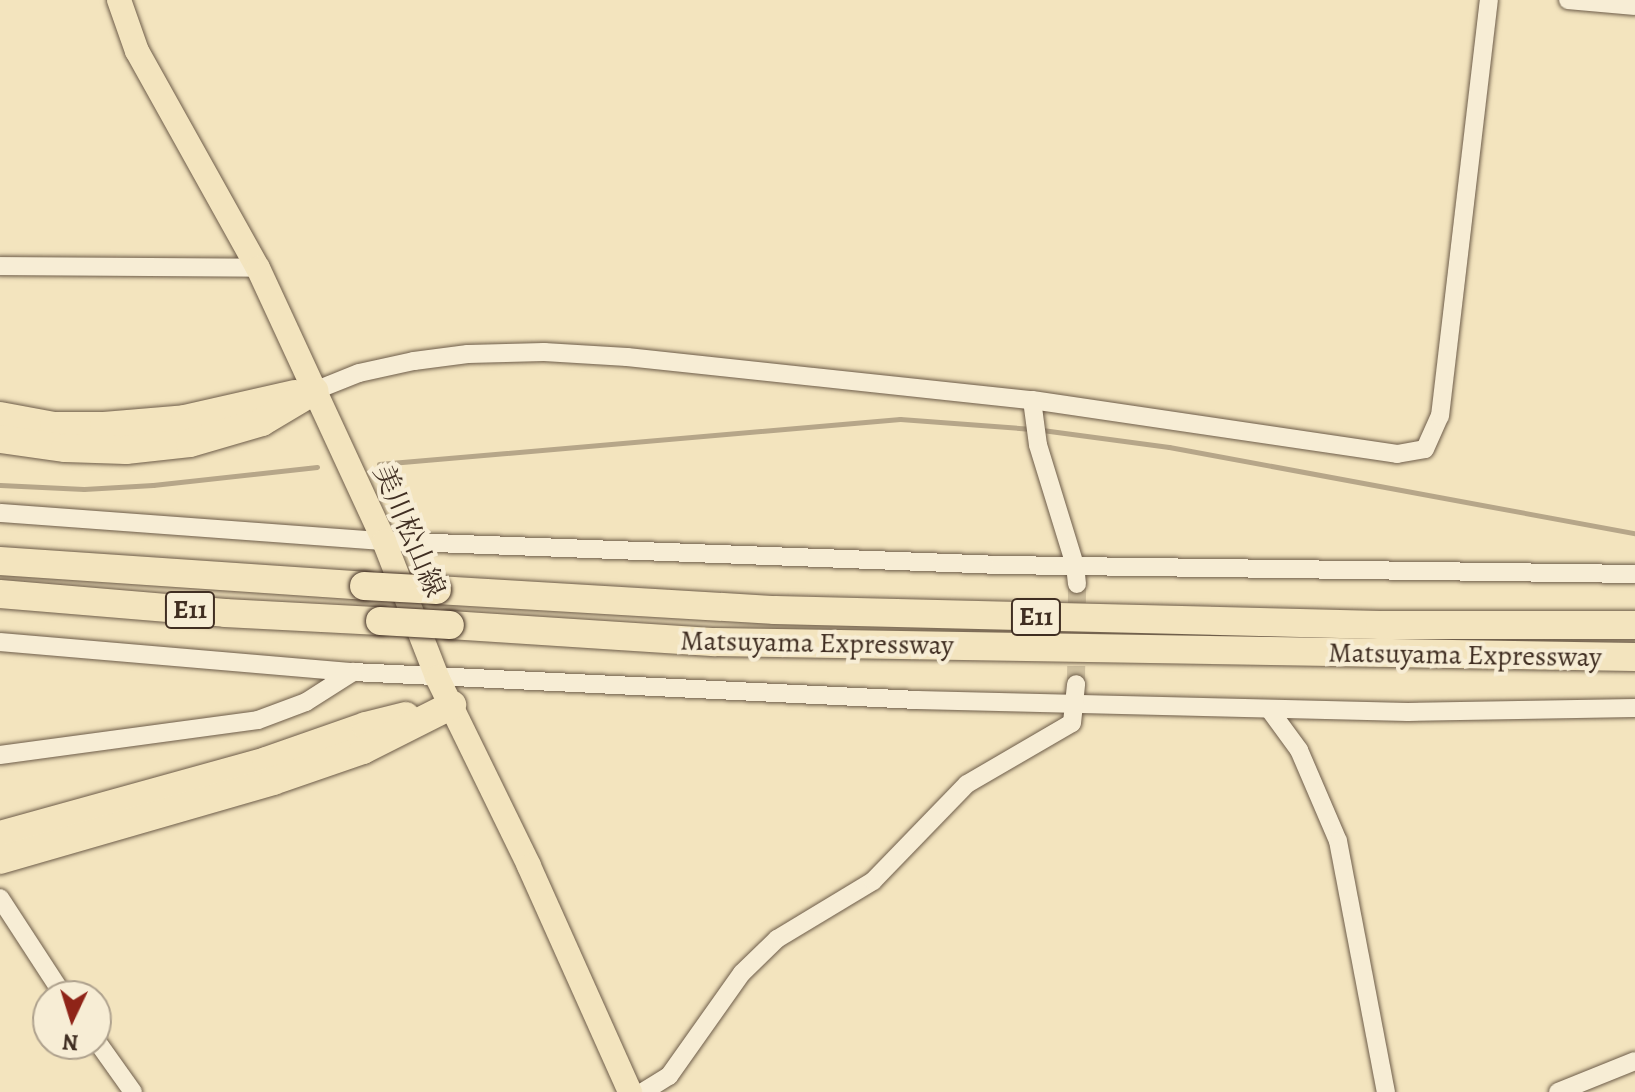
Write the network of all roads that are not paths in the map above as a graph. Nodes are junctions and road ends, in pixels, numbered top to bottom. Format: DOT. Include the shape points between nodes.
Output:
graph roads {
  1 [pos="119,0"];
  2 [pos="1489,0"];
  3 [pos="1568,0"];
  4 [pos="1635,6"];
  5 [pos="0,266"];
  6 [pos="258,268"];
  7 [pos="314,391"];
  8 [pos="1032,400"];
  9 [pos="0,416"];
  10 [pos="0,439"];
  11 [pos="0,513"];
  12 [pos="384,541"];
  13 [pos="0,561"];
  14 [pos="1075,565"];
  15 [pos="1635,574"];
  16 [pos="1077,584"];
  17 [pos="0,594"];
  18 [pos="1635,625"];
  19 [pos="0,642"];
  20 [pos="1635,657"];
  21 [pos="353,672"];
  22 [pos="437,677"];
  23 [pos="1076,684"];
  24 [pos="452,705"];
  25 [pos="1076,706"];
  26 [pos="1635,708"];
  27 [pos="1269,709"];
  28 [pos="0,755"];
  29 [pos="0,835"];
  30 [pos="0,860"];
  31 [pos="0,898"];
  32 [pos="54,980"];
  33 [pos="110,1060"];
  34 [pos="1635,1061"];
  35 [pos="133,1092"];
  36 [pos="630,1092"];
  37 [pos="643,1092"];
  38 [pos="1386,1092"];
  39 [pos="1558,1092"];
  1 -- 6 [label="main road, 美川松山線" via="137,51"];
  2 -- 8 [label="street" via="1440,416 1425,449 1397,454"];
  3 -- 4 [label="street"];
  5 -- 6 [label="street"];
  6 -- 7 [label="main road, 美川松山線"];
  7 -- 8 [label="street" via="359,373 414,361 544,352"];
  7 -- 9 [label="highway" via="185,419 104,426 54,426"];
  7 -- 10 [label="highway" via="262,422 190,443 126,450"];
  7 -- 12 [label="main road, 美川松山線"];
  8 -- 14 [label="street" via="1038,445"];
  11 -- 12 [label="street"];
  12 -- 14 [label="street"];
  12 -- 22 [label="main road, 美川松山線"];
  13 -- 18 [label="highway, Matsuyama Expressway / E11, bridge" via="775,610 1380,625"];
  14 -- 15 [label="street"];
  14 -- 16 [label="street"];
  17 -- 20 [label="highway, Matsuyama Expressway / E11, bridge" via="715,642"];
  19 -- 21 [label="street"];
  21 -- 22 [label="street"];
  21 -- 28 [label="street" via="306,702 258,720"];
  22 -- 24 [label="main road, 美川松山線"];
  22 -- 25 [label="street"];
  23 -- 25 [label="street"];
  24 -- 29 [label="highway"];
  24 -- 30 [label="highway" via="363,750 273,781"];
  24 -- 36 [label="main road, 美川松山線"];
  25 -- 27 [label="street"];
  25 -- 37 [label="street" via="1072,723 967,784 873,881 777,939 742,973 669,1076"];
  26 -- 27 [label="street"];
  27 -- 38 [label="street" via="1299,750 1338,841"];
  31 -- 32 [label="street"];
  33 -- 35 [label="street"];
  34 -- 39 [label="street"];
}
